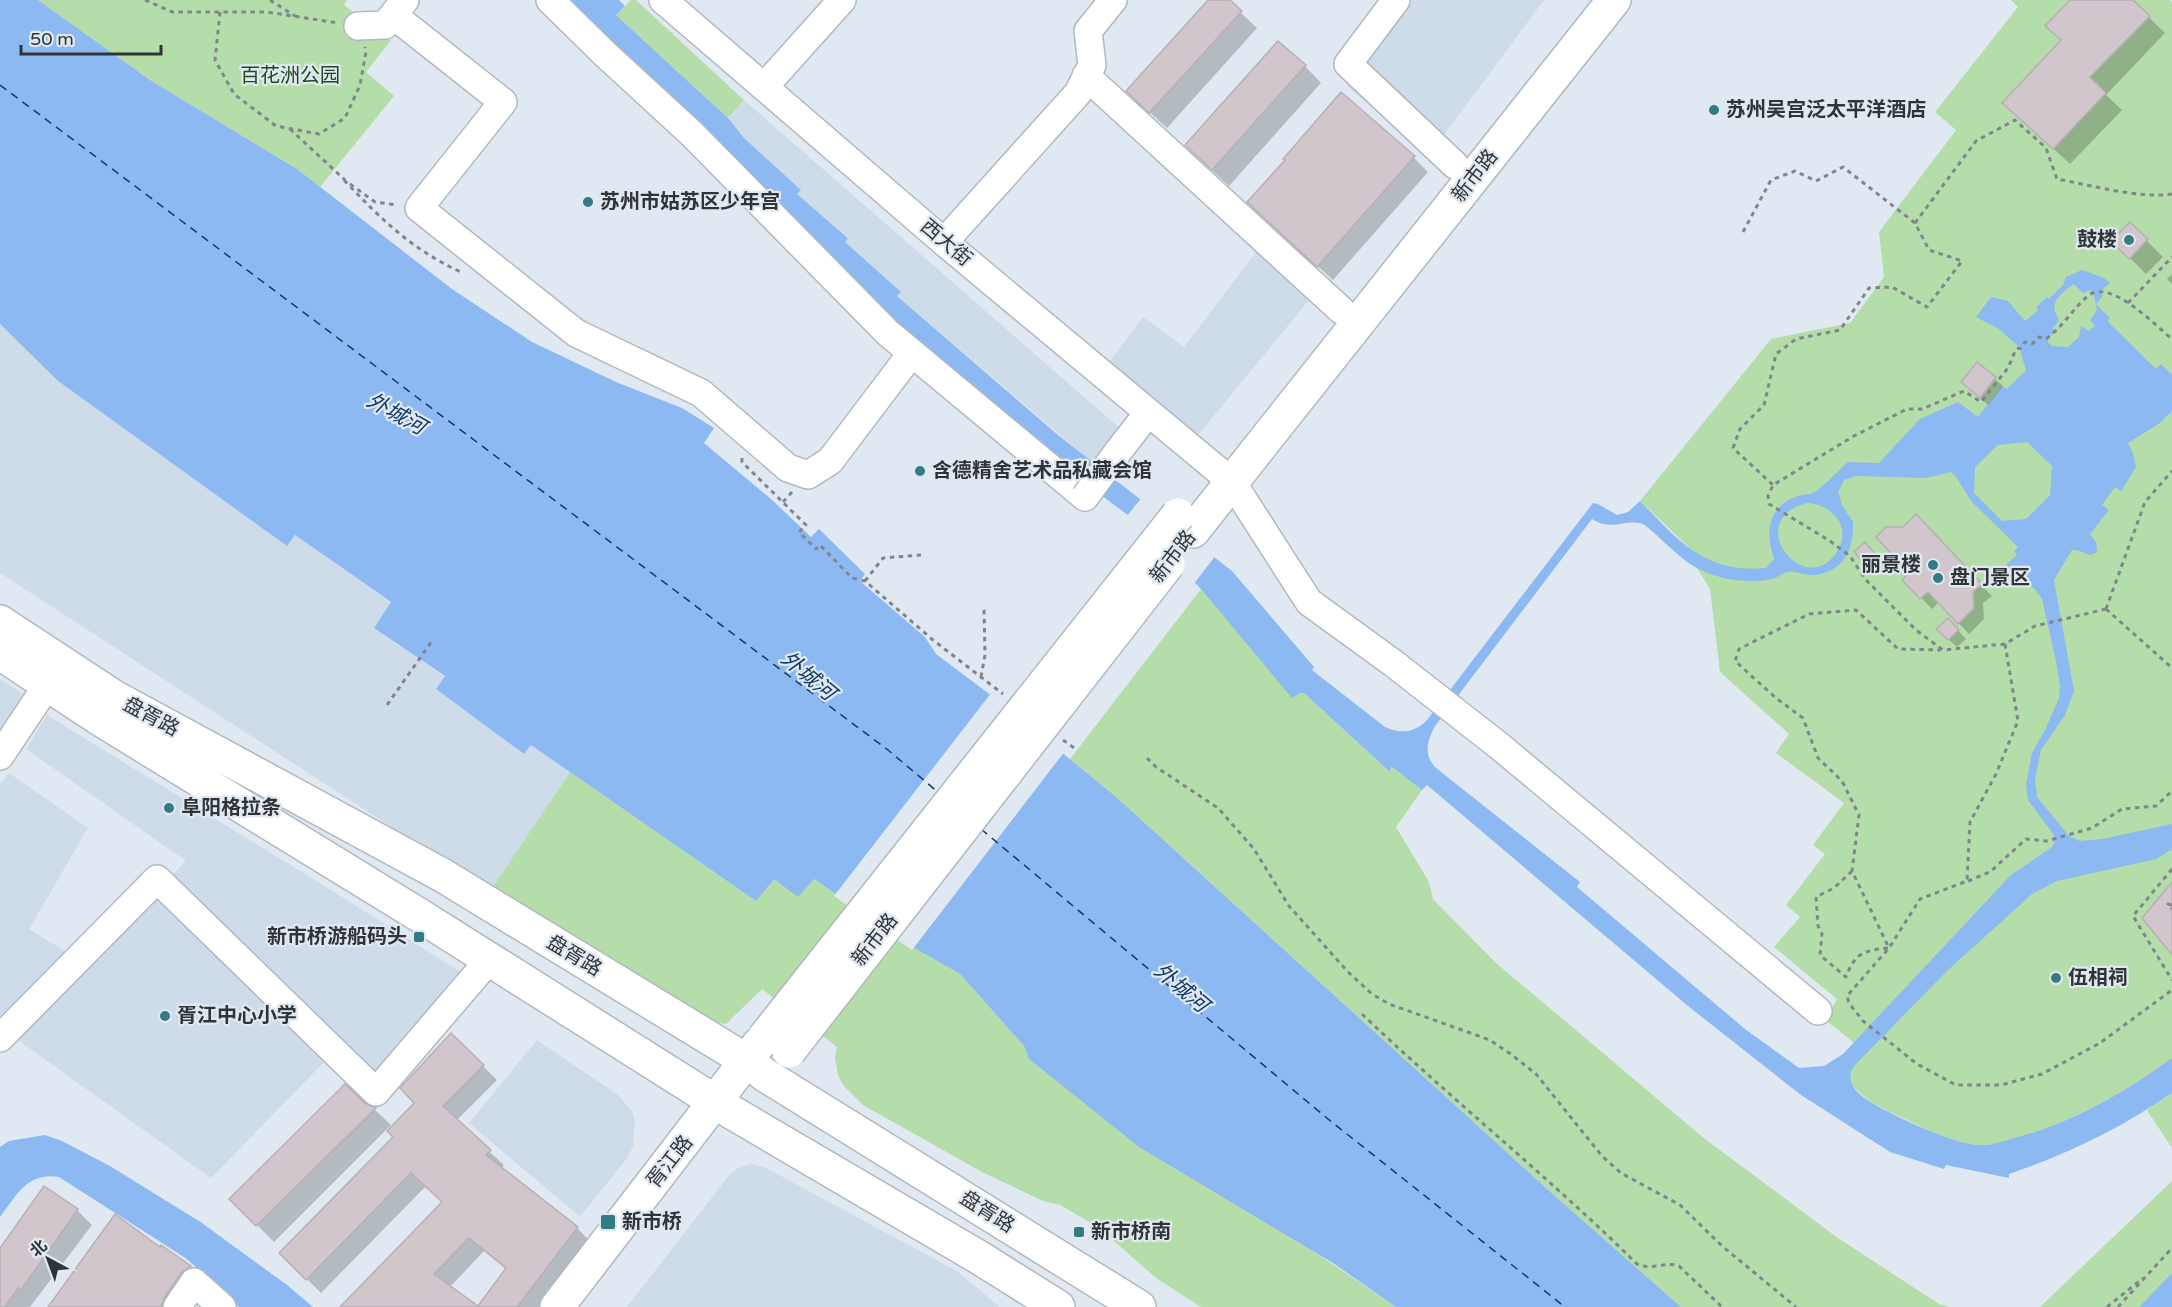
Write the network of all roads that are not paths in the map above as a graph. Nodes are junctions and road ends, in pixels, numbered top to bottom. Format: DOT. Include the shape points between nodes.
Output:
graph roads {
  1 [pos="550,0"];
  2 [pos="663,0"];
  3 [pos="842,0"];
  4 [pos="1113,0"];
  5 [pos="1396,0"];
  6 [pos="1585,0"];
  7 [pos="1614,0"];
  8 [pos="399,8"];
  9 [pos="358,26"];
  10 [pos="1086,76"];
  11 [pos="764,87"];
  12 [pos="1455,165"];
  13 [pos="944,242"];
  14 [pos="1341,310"];
  15 [pos="911,354"];
  16 [pos="1149,413"];
  17 [pos="1224,476"];
  18 [pos="0,622"];
  19 [pos="0,652"];
  20 [pos="55,674"];
  21 [pos="0,756"];
  22 [pos="341,820"];
  23 [pos="320,854"];
  24 [pos="489,960"];
  25 [pos="1818,1011"];
  26 [pos="0,1038"];
  27 [pos="766,1056"];
  28 [pos="724,1108"];
  29 [pos="177,1307"];
  30 [pos="222,1307"];
  31 [pos="557,1307"];
  32 [pos="583,1307"];
  33 [pos="1058,1307"];
  34 [pos="1071,1307"];
  35 [pos="1130,1307"];
  36 [pos="1138,1307"];
  1 -- 15 [label="street" via="692,134"];
  2 -- 11 [label="street, 西大街"];
  3 -- 11 [label="street"];
  4 -- 10 [label="street" via="1088,31 1092,65"];
  5 -- 12 [label="street" via="1348,64"];
  6 -- 12 [label="main road, 新市路"];
  7 -- 17 [label="main road, 新市路"];
  8 -- 9 [label="street" via="386,25"];
  8 -- 15 [label="street" via="503,102 419,208 576,333 701,393 788,468 808,474 830,461"];
  10 -- 13 [label="street" via="1078,93"];
  10 -- 14 [label="street"];
  11 -- 13 [label="street, 西大街"];
  12 -- 14 [label="main road, 新市路"];
  13 -- 16 [label="street, 西大街"];
  14 -- 17 [label="main road, 新市路"];
  15 -- 16 [label="street, bridge" via="1085,497"];
  16 -- 17 [label="street, 西大街"];
  17 -- 25 [label="street, 西大街" via="1309,602 1450,708"];
  17 -- 27 [label="main road, 新市路, bridge"];
  18 -- 20 [label="main road, 盘胥路"];
  19 -- 20 [label="main road, 盘胥路"];
  20 -- 21 [label="street"];
  20 -- 22 [label="main road, 盘胥路" via="114,697"];
  20 -- 23 [label="main road, 盘胥路" via="100,719"];
  22 -- 23 [label="main road" via="446,888 657,1036"];
  22 -- 27 [label="main road, 盘胥路"];
  23 -- 24 [label="main road, 盘胥路"];
  24 -- 26 [label="street" via="376,1092 157,879"];
  24 -- 28 [label="main road, 盘胥路"];
  27 -- 28 [label="main road, 新市路"];
  27 -- 36 [label="main road, 盘胥路"];
  28 -- 31 [label="main road, 胥江路"];
  28 -- 32 [label="main road, 胥江路"];
  28 -- 33 [label="main road, 盘胥路"];
  29 -- 30 [label="street" via="194,1282"];
  34 -- 35 [label="main road" via="818,1136 1064,1275"];
}
